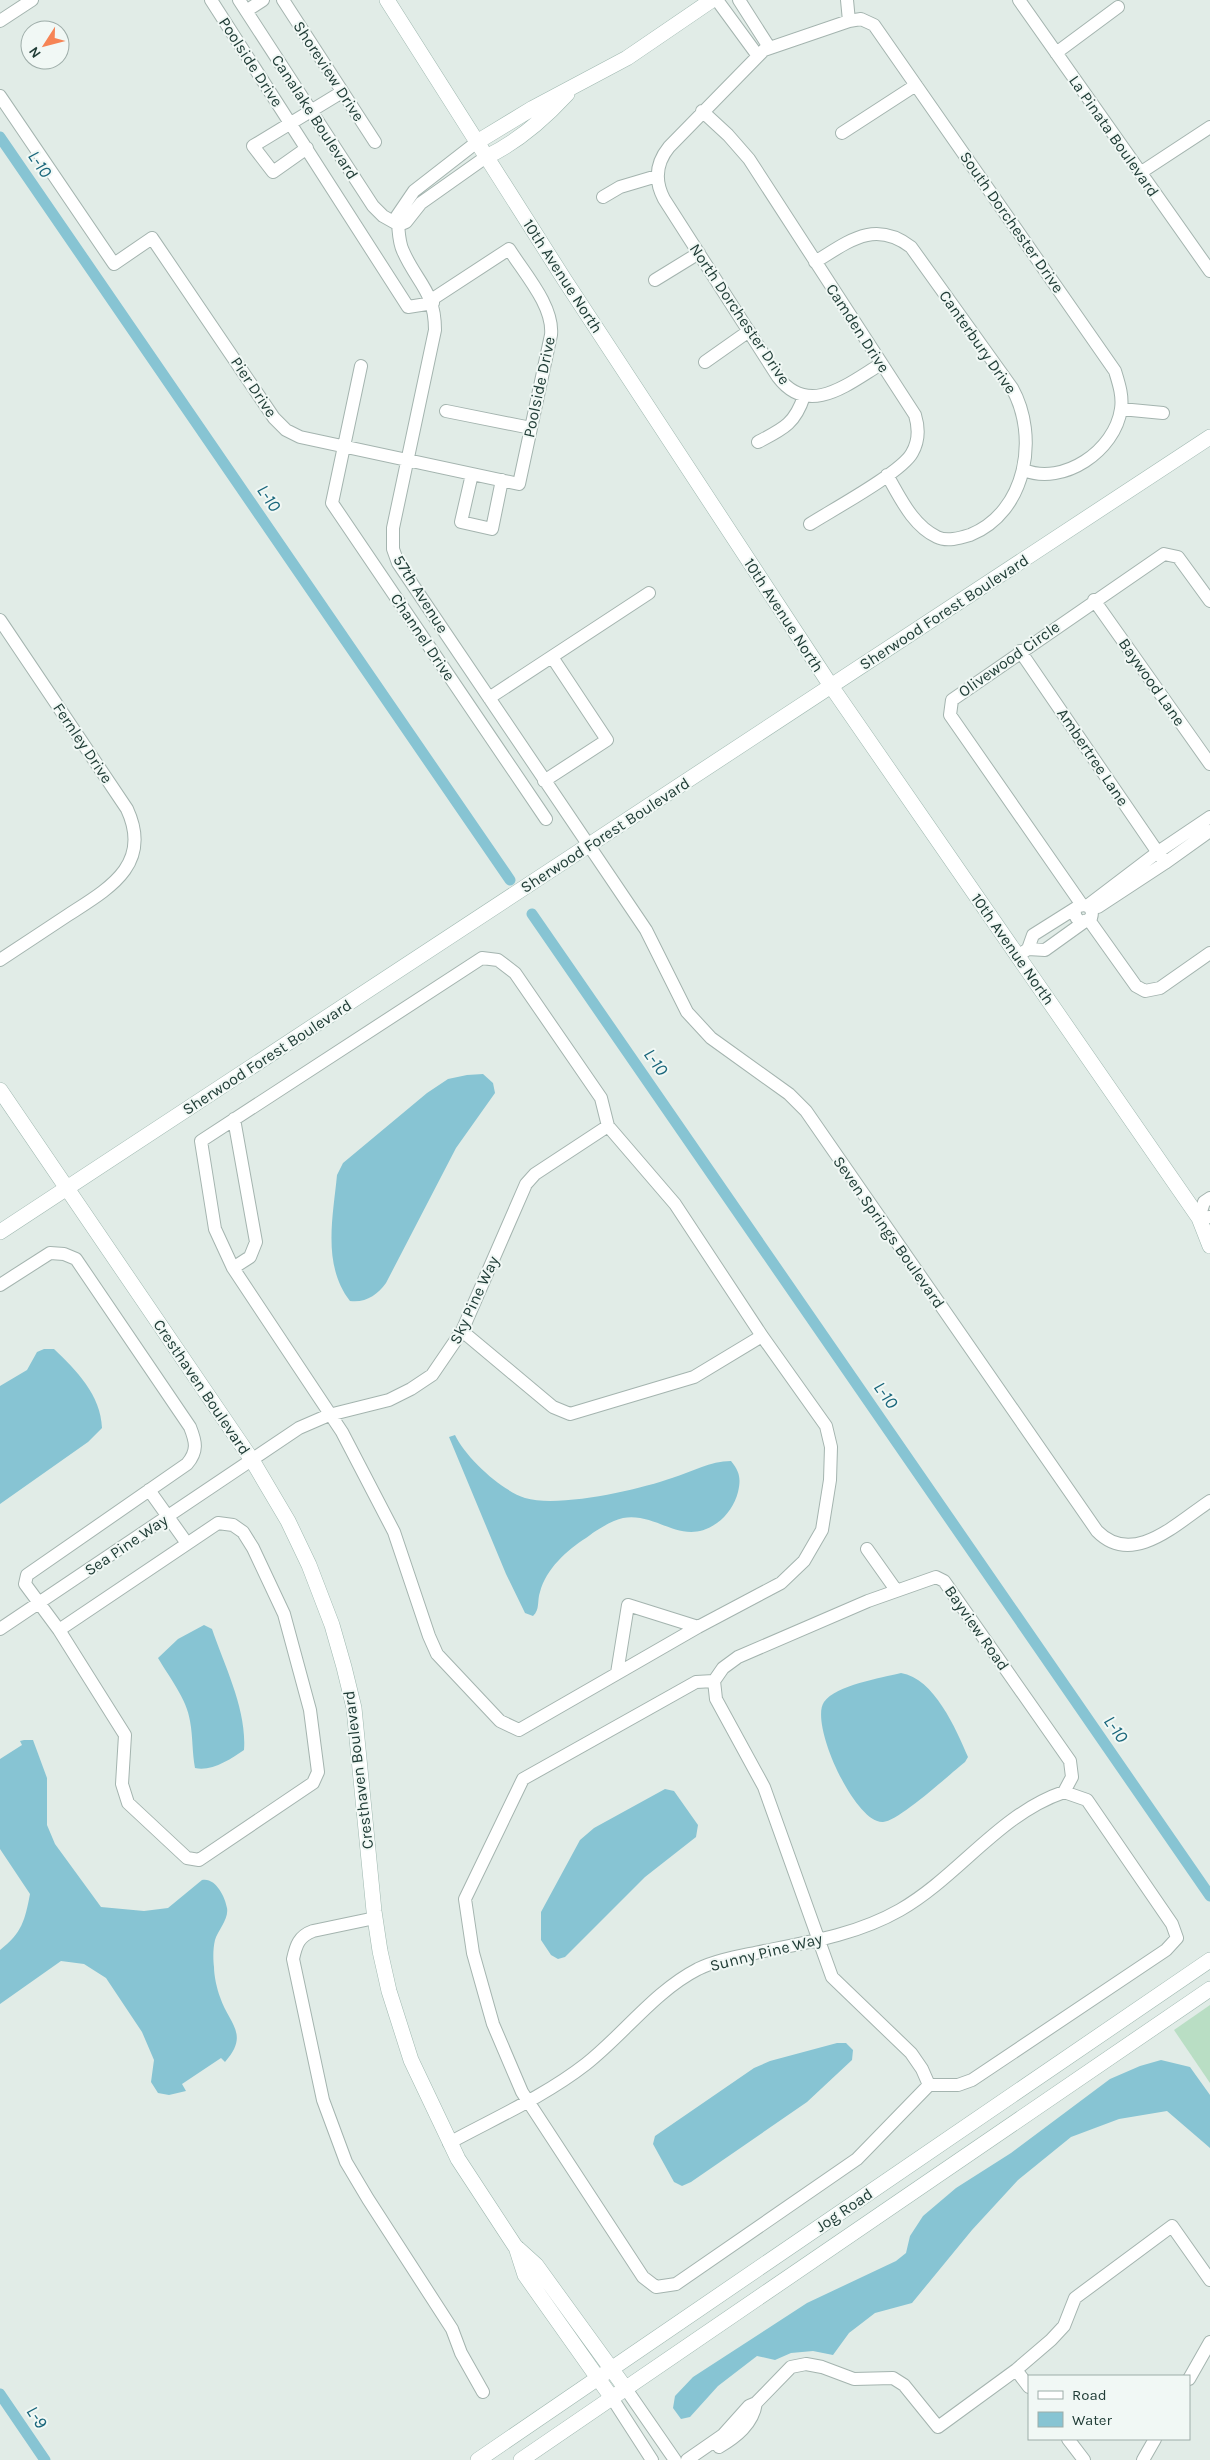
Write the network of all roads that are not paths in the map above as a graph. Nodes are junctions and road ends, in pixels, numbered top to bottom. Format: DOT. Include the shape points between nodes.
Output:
graph roads {
  1 [pos="32,0"];
  2 [pos="211,0"];
  3 [pos="263,0"];
  4 [pos="283,0"];
  5 [pos="387,0"];
  6 [pos="712,0"];
  7 [pos="717,0"];
  8 [pos="739,0"];
  9 [pos="847,0"];
  10 [pos="1020,0"];
  11 [pos="242,6"];
  12 [pos="1118,7"];
  13 [pos="1,19"];
  14 [pos="849,21"];
  15 [pos="769,47"];
  16 [pos="1056,53"];
  17 [pos="758,56"];
  18 [pos="916,85"];
  19 [pos="575,86"];
  20 [pos="342,92"];
  21 [pos="0,96"];
  22 [pos="311,111"];
  23 [pos="702,111"];
  24 [pos="290,124"];
  25 [pos="1210,127"];
  26 [pos="842,133"];
  27 [pos="375,142"];
  28 [pos="477,142"];
  29 [pos="306,148"];
  30 [pos="486,157"];
  31 [pos="1140,173"];
  32 [pos="657,176"];
  33 [pos="603,197"];
  34 [pos="398,225"];
  35 [pos="699,253"];
  36 [pos="815,262"];
  37 [pos="1210,272"];
  38 [pos="655,280"];
  39 [pos="432,301"];
  40 [pos="749,331"];
  41 [pos="705,362"];
  42 [pos="882,364"];
  43 [pos="361,366"];
  44 [pos="804,396"];
  45 [pos="1121,408"];
  46 [pos="446,411"];
  47 [pos="1163,413"];
  48 [pos="531,428"];
  49 [pos="1210,436"];
  50 [pos="758,442"];
  51 [pos="344,446"];
  52 [pos="408,460"];
  53 [pos="1024,470"];
  54 [pos="472,474"];
  55 [pos="887,476"];
  56 [pos="502,480"];
  57 [pos="810,524"];
  58 [pos="649,592"];
  59 [pos="1094,600"];
  60 [pos="1210,601"];
  61 [pos="0,620"];
  62 [pos="1020,651"];
  63 [pos="552,656"];
  64 [pos="831,686"];
  65 [pos="489,698"];
  66 [pos="1210,764"];
  67 [pos="544,781"];
  68 [pos="1210,817"];
  69 [pos="546,819"];
  70 [pos="1210,831"];
  71 [pos="589,846"];
  72 [pos="1158,852"];
  73 [pos="1166,864"];
  74 [pos="1085,912"];
  75 [pos="1023,952"];
  76 [pos="1210,953"];
  77 [pos="0,960"];
  78 [pos="0,1090"];
  79 [pos="234,1118"];
  80 [pos="608,1126"];
  81 [pos="67,1188"];
  82 [pos="1210,1198"];
  83 [pos="1206,1220"];
  84 [pos="0,1232"];
  85 [pos="1210,1246"];
  86 [pos="233,1268"];
  87 [pos="0,1285"];
  88 [pos="462,1331"];
  89 [pos="762,1336"];
  90 [pos="329,1415"];
  91 [pos="252,1460"];
  92 [pos="149,1490"];
  93 [pos="1210,1501"];
  94 [pos="169,1516"];
  95 [pos="186,1542"];
  96 [pos="867,1549"];
  97 [pos="896,1590"];
  98 [pos="39,1604"];
  99 [pos="698,1627"];
  100 [pos="0,1628"];
  101 [pos="59,1630"];
  102 [pos="617,1673"];
  103 [pos="714,1681"];
  104 [pos="1064,1792"];
  105 [pos="375,1918"];
  106 [pos="818,1940"];
  107 [pos="1210,1960"];
  108 [pos="1210,1989"];
  109 [pos="1080,2050"];
  110 [pos="1094,2068"];
  111 [pos="930,2085"];
  112 [pos="527,2101"];
  113 [pos="449,2143"];
  114 [pos="515,2246"];
  115 [pos="1210,2280"];
  116 [pos="1210,2342"];
  117 [pos="611,2368"];
  118 [pos="1016,2370"];
  119 [pos="1190,2377"];
  120 [pos="597,2378"];
  121 [pos="1028,2386"];
  122 [pos="626,2389"];
  123 [pos="483,2392"];
  124 [pos="612,2398"];
  125 [pos="756,2403"];
  126 [pos="1069,2440"];
  127 [pos="1154,2440"];
  128 [pos="478,2460"];
  129 [pos="521,2460"];
  130 [pos="652,2460"];
  131 [pos="676,2460"];
  132 [pos="687,2460"];
  133 [pos="698,2460"];
  134 [pos="1084,2460"];
  135 [pos="1142,2460"];
  1 -- 13 [label="street"];
  2 -- 24 [label="street, Poolside Drive"];
  3 -- 11 [label="street"];
  4 -- 20 [label="street, Shoreview Drive"];
  5 -- 28 [label="street, 10th Avenue North"];
  6 -- 19 [label="street" via="627,58"];
  7 -- 17 [label="street"];
  8 -- 15 [label="street"];
  9 -- 14 [label="street"];
  10 -- 16 [label="street, La Pinata Boulevard"];
  11 -- 22 [label="street, Canalake Boulevard"];
  12 -- 16 [label="street"];
  14 -- 15 [label="street, South Dorchester Drive"];
  14 -- 18 [label="street, South Dorchester Drive" via="861,19 874,25"];
  15 -- 17 [label="street"];
  16 -- 31 [label="street, La Pinata Boulevard"];
  17 -- 23 [label="street"];
  18 -- 26 [label="street"];
  18 -- 45 [label="street, South Dorchester Drive" via="1108,358 1116,371"];
  19 -- 28 [label="street"];
  19 -- 30 [label="street" via="548,114 510,145"];
  20 -- 22 [label="street, Poolside Drive"];
  20 -- 27 [label="street, Shoreview Drive"];
  21 -- 51 [label="street, Pier Drive" via="114,264 152,238 280,424 300,437"];
  22 -- 24 [label="street, Poolside Drive"];
  22 -- 34 [label="street, Canalake Boulevard" via="373,206"];
  23 -- 32 [label="street" via="664,153"];
  23 -- 36 [label="street, Camden Drive" via="748,159"];
  24 -- 29 [label="street, Poolside Drive"];
  24 -- 29 [label="street, Poolside Drive" via="253,146 273,172"];
  25 -- 31 [label="street"];
  28 -- 30 [label="street, 10th Avenue North"];
  28 -- 34 [label="street" via="423,183 397,216"];
  29 -- 39 [label="street, Poolside Drive" via="408,307"];
  30 -- 34 [label="street" via="432,195 416,208 406,222"];
  30 -- 64 [label="street, 10th Avenue North"];
  31 -- 37 [label="street, La Pinata Boulevard"];
  32 -- 33 [label="street" via="620,187"];
  32 -- 35 [label="street, North Dorchester Drive" via="664,199"];
  34 -- 39 [label="street, 57th Avenue" via="402,251"];
  35 -- 38 [label="street"];
  35 -- 40 [label="street, North Dorchester Drive"];
  36 -- 42 [label="street, Camden Drive"];
  36 -- 53 [label="street, Canterbury Drive" via="849,241 872,234 897,238 911,247 1016,395 1026,426"];
  39 -- 48 [label="street, Poolside Drive" via="509,249 551,320 551,335"];
  39 -- 52 [label="street, 57th Avenue" via="435,330"];
  40 -- 41 [label="street"];
  40 -- 44 [label="street, North Dorchester Drive" via="782,383"];
  42 -- 44 [label="street, North Dorchester Drive" via="828,394"];
  42 -- 55 [label="street, Camden Drive" via="915,415 918,430 916,445 908,459"];
  43 -- 51 [label="street, Channel Drive"];
  44 -- 50 [label="street" via="798,413 788,424"];
  45 -- 47 [label="street"];
  45 -- 53 [label="street, South Dorchester Drive" via="1116,426 1103,445 1080,464 1052,475"];
  46 -- 48 [label="street"];
  48 -- 56 [label="street, Poolside Drive" via="519,484"];
  49 -- 64 [label="street, Sherwood Forest Boulevard"];
  51 -- 52 [label="street, Pier Drive"];
  51 -- 69 [label="street, Channel Drive" via="332,503"];
  52 -- 54 [label="street, Poolside Drive"];
  52 -- 65 [label="street, 57th Avenue" via="392,535 395,556"];
  53 -- 55 [label="street, Canterbury Drive" via="1010,499 995,519 975,533 947,539 935,536 916,521"];
  54 -- 56 [label="street, Poolside Drive"];
  54 -- 56 [label="street" via="461,522 492,529"];
  55 -- 57 [label="street, Camden Drive"];
  58 -- 63 [label="street"];
  59 -- 60 [label="street, Olivewood Circle" via="1157,557 1171,554 1178,557"];
  59 -- 62 [label="street, Olivewood Circle"];
  59 -- 66 [label="street, Baywood Lane"];
  61 -- 77 [label="street, Fernley Drive" via="127,808 135,838 133,853 123,874 107,890"];
  62 -- 72 [label="street, Ambertree Lane"];
  62 -- 74 [label="street, Olivewood Circle" via="958,695 950,707 950,715"];
  63 -- 65 [label="street"];
  63 -- 67 [label="street" via="606,740"];
  64 -- 71 [label="street, Sherwood Forest Boulevard"];
  64 -- 75 [label="street, 10th Avenue North"];
  65 -- 67 [label="street, 57th Avenue"];
  67 -- 71 [label="street, 57th Avenue"];
  68 -- 72 [label="street"];
  70 -- 73 [label="street"];
  71 -- 81 [label="street, Sherwood Forest Boulevard"];
  71 -- 93 [label="street, Seven Springs Boulevard" via="646,930 688,1012 711,1038 806,1110 1097,1531 1115,1544 1137,1546"];
  72 -- 73 [label="street, Ambertree Lane"];
  72 -- 74 [label="street"];
  73 -- 74 [label="street"];
  74 -- 75 [label="street" via="1033,935"];
  74 -- 75 [label="street" via="1045,950"];
  74 -- 76 [label="street, Olivewood Circle" via="1136,986 1145,991 1160,988"];
  75 -- 83 [label="street, 10th Avenue North"];
  78 -- 81 [label="street, Cresthaven Boulevard"];
  79 -- 80 [label="street" via="482,958 498,960 515,973 601,1098"];
  79 -- 86 [label="street" via="256,1242 250,1257"];
  79 -- 86 [label="street" via="201,1141 215,1229"];
  80 -- 88 [label="street, Sky Pine Way" via="535,1174 526,1184"];
  80 -- 89 [label="street" via="675,1204"];
  81 -- 84 [label="street, Sherwood Forest Boulevard"];
  81 -- 91 [label="street, Cresthaven Boulevard"];
  82 -- 83 [label="street" via="1204,1202"];
  83 -- 85 [label="street, 10th Avenue North"];
  86 -- 90 [label="street"];
  87 -- 92 [label="street" via="50,1253 76,1259 190,1426 196,1444 194,1456 187,1464"];
  88 -- 89 [label="street" via="553,1407 570,1414 694,1377"];
  88 -- 90 [label="street, Sky Pine Way" via="443,1362 426,1381 373,1406"];
  89 -- 99 [label="street" via="826,1426 831,1448 830,1480 822,1530 804,1561 781,1583"];
  90 -- 91 [label="street, Sky Pine Way" via="285,1435"];
  90 -- 102 [label="street" via="342,1432 394,1532 437,1654 500,1721 519,1730"];
  91 -- 94 [label="street, Sea Pine Way"];
  91 -- 105 [label="street, Cresthaven Boulevard" via="309,1565 344,1667 354,1708"];
  92 -- 94 [label="street"];
  92 -- 98 [label="street" via="27,1574 25,1584"];
  94 -- 95 [label="street"];
  94 -- 98 [label="street, Sea Pine Way"];
  95 -- 101 [label="street"];
  95 -- 101 [label="street" via="218,1523 233,1525 243,1532 254,1548 284,1614 310,1710 318,1772 313,1783 199,1860 187,1858 128,1803 122,1784 125,1735"];
  96 -- 97 [label="street"];
  97 -- 103 [label="street, Bayview Road" via="738,1657 723,1668"];
  97 -- 104 [label="street, Bayview Road" via="936,1578 944,1581 1070,1761 1072,1777"];
  98 -- 100 [label="street, Sea Pine Way"];
  98 -- 101 [label="street"];
  99 -- 102 [label="street"];
  99 -- 102 [label="street" via="628,1605"];
  103 -- 106 [label="street" via="716,1699 764,1787"];
  103 -- 112 [label="street" via="696,1682 523,1779 465,1899 473,1953 493,2024"];
  104 -- 106 [label="street, Sunny Pine Way" via="1044,1800 999,1830 931,1889 907,1905 873,1923"];
  104 -- 111 [label="street" via="1087,1800 1172,1924 1177,1938 1166,1950 972,2080 958,2085"];
  105 -- 113 [label="street, Cresthaven Boulevard" via="400,2030"];
  105 -- 123 [label="street" via="314,1931 304,1935 296,1945 293,1959 324,2100 346,2162 452,2329 460,2354"];
  106 -- 111 [label="street" via="832,1977 911,2053"];
  106 -- 112 [label="street, Sunny Pine Way" via="734,1958 700,1969 670,1988 587,2064"];
  107 -- 109 [label="street, Jog Road"];
  108 -- 110 [label="street, Jog Road"];
  109 -- 110 [label="street"];
  109 -- 117 [label="street, Jog Road"];
  110 -- 122 [label="street, Jog Road"];
  111 -- 112 [label="street" via="857,2159 676,2284 656,2287 643,2277"];
  112 -- 113 [label="street, Sunny Pine Way"];
  113 -- 114 [label="street, Cresthaven Boulevard"];
  114 -- 117 [label="street, Cresthaven Boulevard" via="536,2265"];
  114 -- 120 [label="street, Cresthaven Boulevard" via="525,2275"];
  115 -- 118 [label="street" via="1172,2226 1074,2298 1064,2326"];
  116 -- 119 [label="street"];
  117 -- 120 [label="street, Jog Road"];
  117 -- 122 [label="street, Cresthaven Boulevard"];
  118 -- 121 [label="street"];
  118 -- 125 [label="street" via="938,2428 904,2385 892,2378 854,2379 822,2366 806,2364 791,2367"];
  120 -- 124 [label="street, Cresthaven Boulevard"];
  120 -- 128 [label="street, Jog Road"];
  122 -- 124 [label="street, Jog Road"];
  122 -- 131 [label="street"];
  124 -- 129 [label="street, Jog Road"];
  124 -- 130 [label="street"];
  125 -- 132 [label="street" via="749,2406 723,2435"];
  125 -- 133 [label="street" via="754,2414 740,2432"];
  126 -- 134 [label="street"];
  127 -- 135 [label="street"];
}
